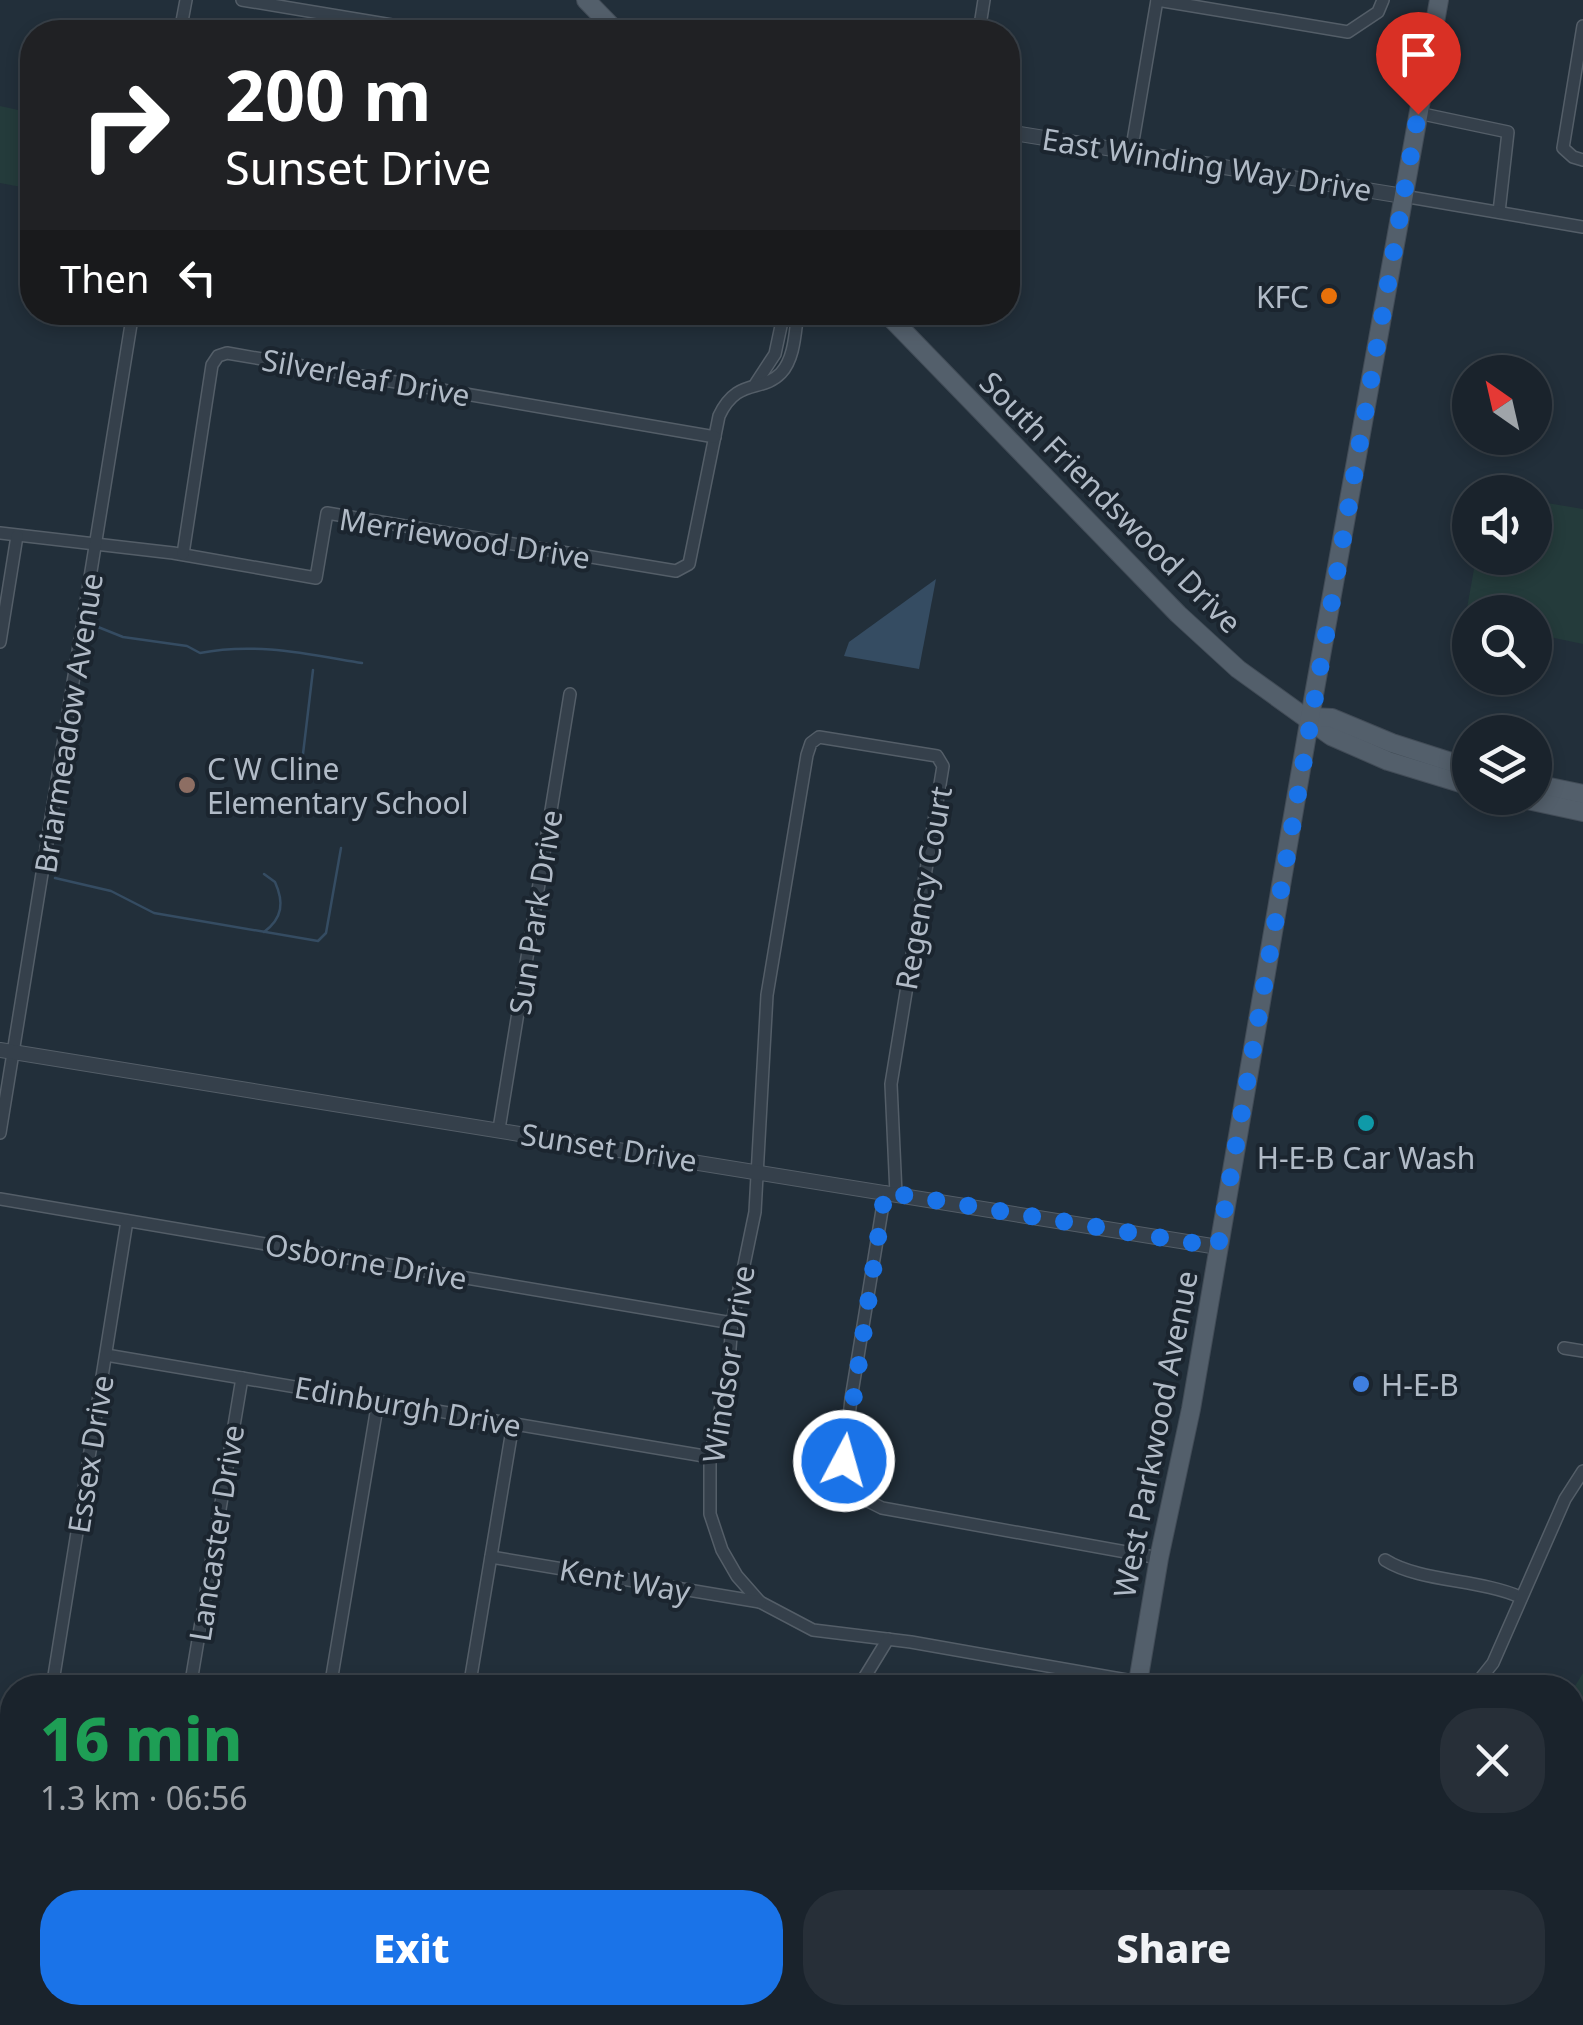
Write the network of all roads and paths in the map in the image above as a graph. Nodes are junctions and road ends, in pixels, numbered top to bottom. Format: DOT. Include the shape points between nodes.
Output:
graph roads {
  1 [pos="242,0"];
  2 [pos="586,0"];
  3 [pos="1157,0"];
  4 [pos="1383,0"];
  5 [pos="1439,0"];
  6 [pos="362,20"];
  7 [pos="603,20"];
  8 [pos="1583,26"];
  9 [pos="1418,114"];
  10 [pos="1020,134"];
  11 [pos="1131,153"];
  12 [pos="1583,160"];
  13 [pos="1403,196"];
  14 [pos="1499,212"];
  15 [pos="1583,227"];
  16 [pos="131,325"];
  17 [pos="782,325"];
  18 [pos="796,325"];
  19 [pos="898,325"];
  20 [pos="756,383"];
  21 [pos="715,436"];
  22 [pos="0,533"];
  23 [pos="17,536"];
  24 [pos="96,544"];
  25 [pos="183,554"];
  26 [pos="3,608"];
  27 [pos="0,642"];
  28 [pos="570,694"];
  29 [pos="1310,717"];
  30 [pos="1452,762"];
  31 [pos="1452,781"];
  32 [pos="802,786"];
  33 [pos="1552,788"];
  34 [pos="1583,794"];
  35 [pos="1552,805"];
  36 [pos="1583,812"];
  37 [pos="7,1051"];
  38 [pos="499,1130"];
  39 [pos="0,1133"];
  40 [pos="759,1172"];
  41 [pos="891,1193"];
  42 [pos="0,1200"];
  43 [pos="127,1221"];
  44 [pos="1218,1247"];
  45 [pos="732,1323"];
  46 [pos="1564,1348"];
  47 [pos="1583,1351"];
  48 [pos="106,1355"];
  49 [pos="242,1378"];
  50 [pos="378,1401"];
  51 [pos="513,1424"];
  52 [pos="710,1458"];
  53 [pos="1583,1471"];
  54 [pos="491,1557"];
  55 [pos="1160,1558"];
  56 [pos="1386,1560"];
  57 [pos="1520,1597"];
  58 [pos="760,1602"];
  59 [pos="888,1639"];
  60 [pos="54,1675"];
  61 [pos="192,1675"];
  62 [pos="332,1675"];
  63 [pos="472,1675"];
  64 [pos="866,1675"];
  65 [pos="1084,1675"];
  66 [pos="1140,1675"];
  67 [pos="1483,1675"];
  1 -- 6 [label="street"];
  2 -- 7 [label="main road"];
  3 -- 4 [label="street" via="1348,32 1378,12"];
  3 -- 11 [label="street"];
  5 -- 9 [label="main road, West Parkwood Avenue"];
  8 -- 12 [label="street" via="1563,148"];
  9 -- 13 [label="main road, West Parkwood Avenue"];
  9 -- 14 [label="street" via="1508,132"];
  10 -- 11 [label="street, East Winding Way Drive"];
  11 -- 13 [label="street, East Winding Way Drive"];
  13 -- 14 [label="street, East Winding Way Drive"];
  13 -- 29 [label="main road, West Parkwood Avenue"];
  14 -- 15 [label="street, East Winding Way Drive"];
  16 -- 24 [label="street, Briarmeadow Avenue"];
  17 -- 20 [label="street" via="776,354"];
  18 -- 20 [label="street" via="782,372"];
  19 -- 29 [label="main road, South Friendswood Drive" via="1181,617 1238,668"];
  20 -- 21 [label="street" via="724,404"];
  21 -- 25 [label="street, Merriewood Drive" via="684,568 327,513 316,578"];
  21 -- 25 [label="street, Silverleaf Drive" via="227,354 212,365"];
  22 -- 23 [label="street, Merriewood Drive"];
  23 -- 24 [label="street, Merriewood Drive"];
  23 -- 26 [label="street"];
  24 -- 25 [label="street, Merriewood Drive"];
  24 -- 37 [label="street, Briarmeadow Avenue"];
  26 -- 27 [label="street"];
  28 -- 38 [label="street, Sun Park Drive"];
  29 -- 30 [label="main road, South Friendswood Drive" via="1332,718"];
  29 -- 31 [label="main road, South Friendswood Drive" via="1332,736"];
  29 -- 44 [label="main road, West Parkwood Avenue"];
  32 -- 40 [label="street, Windsor Drive" via="767,995"];
  32 -- 41 [label="street, Regency Court" via="806,755 819,737 937,756 943,766 890,1084"];
  33 -- 34 [label="main road"];
  35 -- 36 [label="main road"];
  37 -- 38 [label="street, Sunset Drive"];
  37 -- 39 [label="street, Briarmeadow Avenue"];
  38 -- 40 [label="street, Sunset Drive"];
  40 -- 41 [label="street, Sunset Drive"];
  40 -- 45 [label="street, Windsor Drive"];
  41 -- 44 [label="street, Sunset Drive"];
  41 -- 55 [label="street, Regency Court" via="844,1461 866,1500"];
  42 -- 43 [label="street, Osborne Drive"];
  43 -- 45 [label="street, Osborne Drive"];
  43 -- 48 [label="street, Essex Drive"];
  44 -- 55 [label="main road, West Parkwood Avenue"];
  45 -- 52 [label="street, Windsor Drive"];
  46 -- 47 [label="street"];
  48 -- 49 [label="street, Edinburgh Drive"];
  48 -- 60 [label="street, Essex Drive"];
  49 -- 50 [label="street, Edinburgh Drive"];
  49 -- 61 [label="street, Lancaster Drive"];
  50 -- 51 [label="street, Edinburgh Drive"];
  50 -- 62 [label="street"];
  51 -- 52 [label="street, Edinburgh Drive"];
  51 -- 54 [label="street"];
  52 -- 58 [label="street, Windsor Drive" via="710,1514 722,1550"];
  53 -- 57 [label="street"];
  54 -- 58 [label="street, Kent Way"];
  54 -- 63 [label="street"];
  55 -- 66 [label="main road, West Parkwood Avenue"];
  56 -- 57 [label="street"];
  57 -- 67 [label="street"];
  58 -- 59 [label="street, Windsor Drive" via="814,1630"];
  59 -- 64 [label="street"];
  59 -- 65 [label="street, Windsor Drive"];
}
